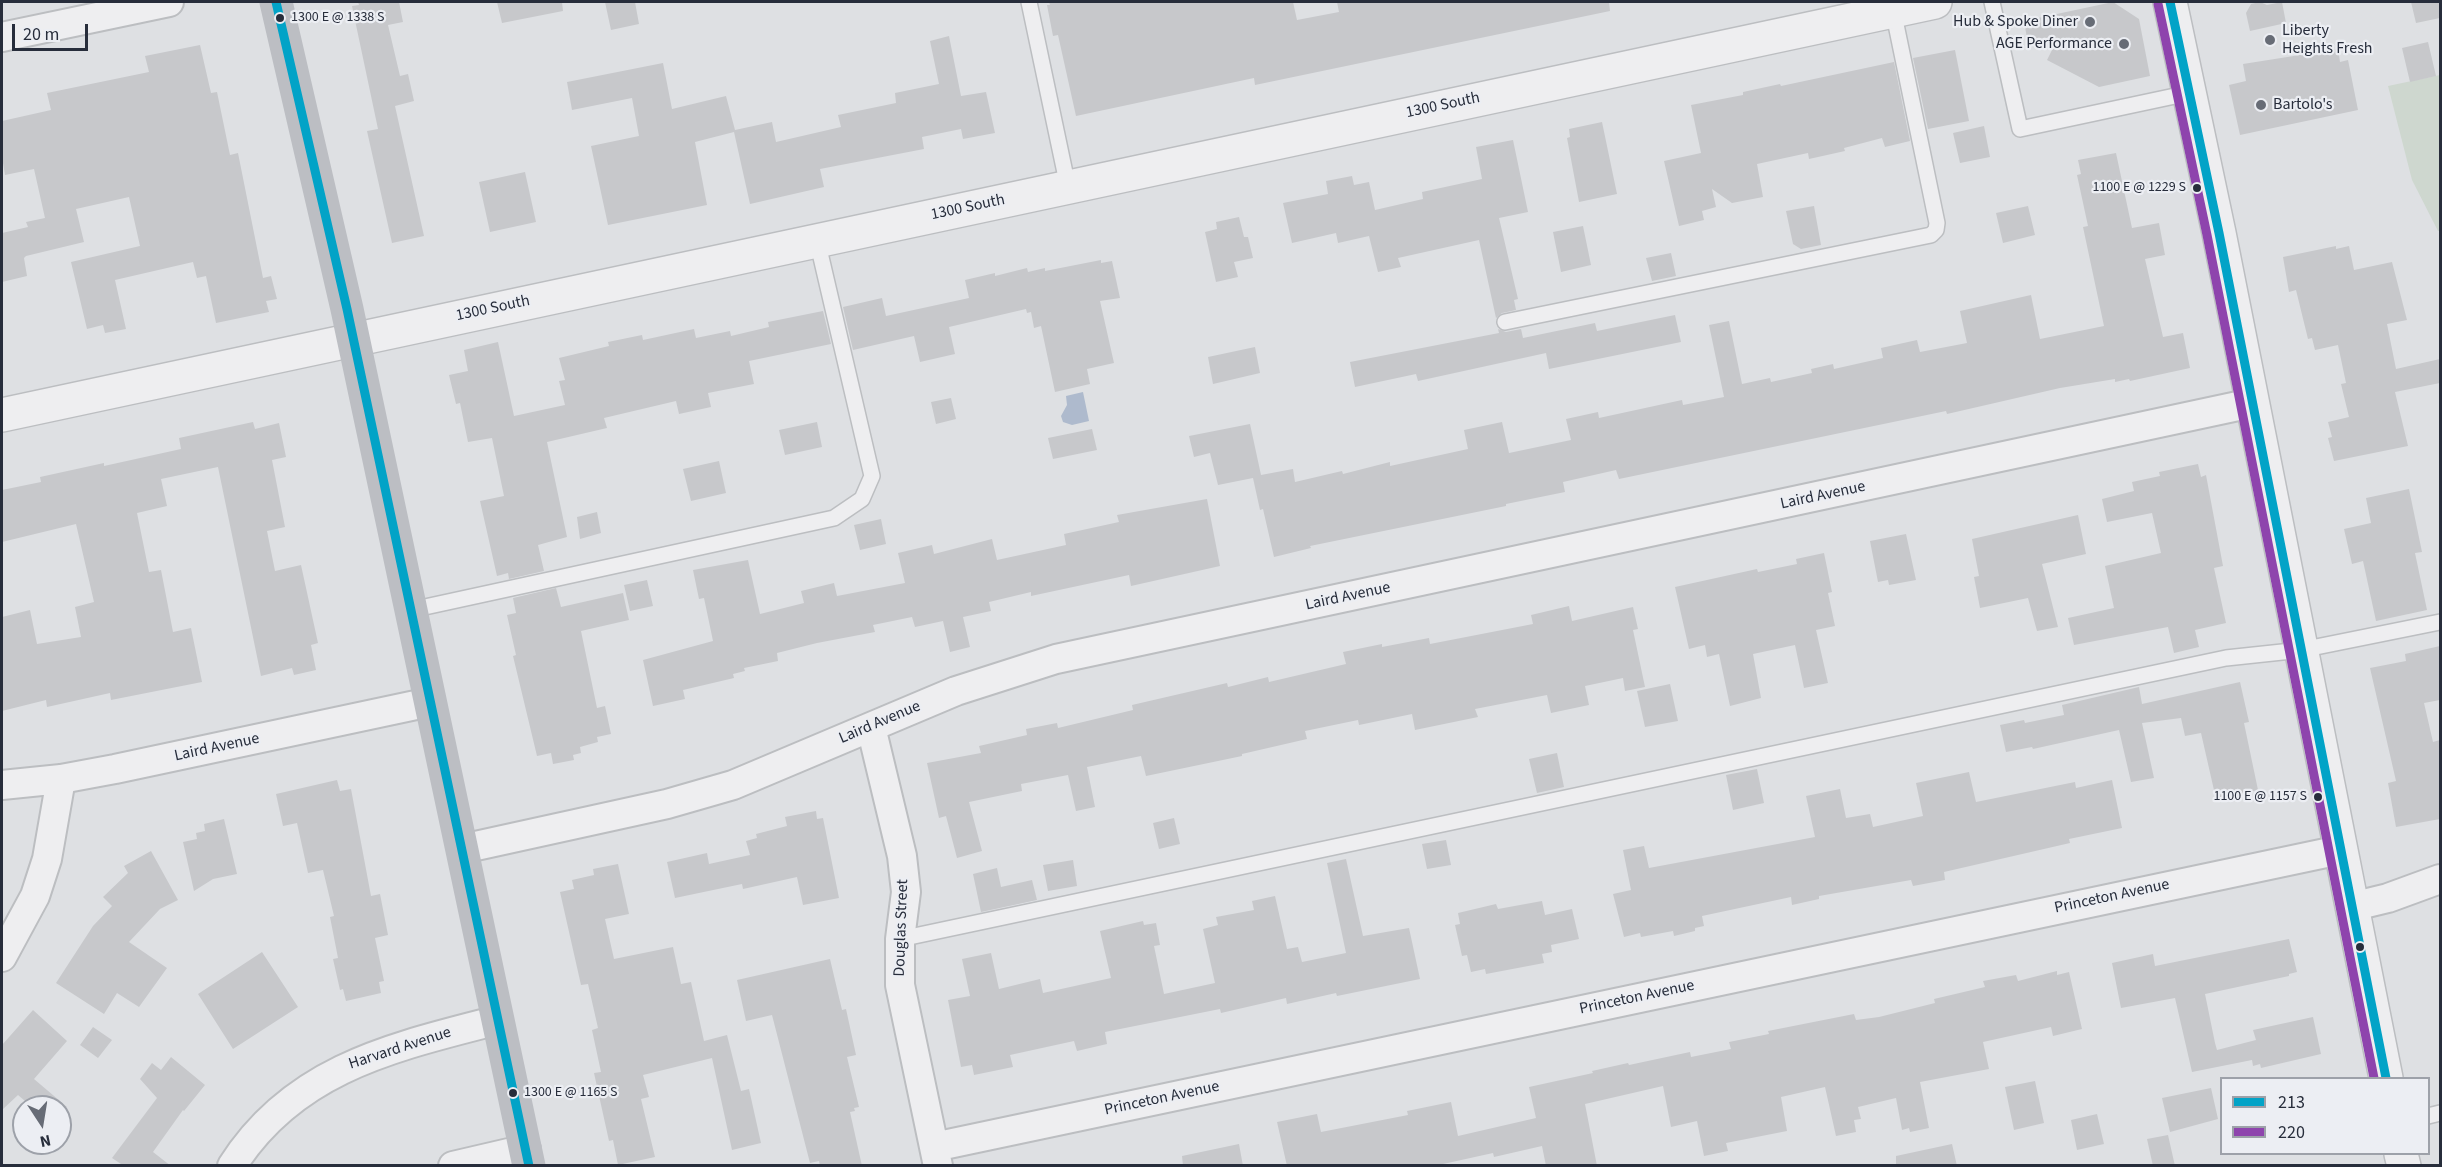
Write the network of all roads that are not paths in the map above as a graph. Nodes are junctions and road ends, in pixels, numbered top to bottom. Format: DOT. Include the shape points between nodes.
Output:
graph roads {
  1 [pos="169,2"];
  2 [pos="276,2"];
  3 [pos="1029,2"];
  4 [pos="1935,2"];
  5 [pos="1992,2"];
  6 [pos="2170,2"];
  7 [pos="1893,10"];
  8 [pos="2,37"];
  9 [pos="2189,93"];
  10 [pos="1068,187"];
  11 [pos="817,240"];
  12 [pos="1505,322"];
  13 [pos="353,339"];
  14 [pos="2252,403"];
  15 [pos="2,415"];
  16 [pos="411,610"];
  17 [pos="2440,622"];
  18 [pos="2301,650"];
  19 [pos="430,702"];
  20 [pos="871,727"];
  21 [pos="61,779"];
  22 [pos="2,785"];
  23 [pos="462,849"];
  24 [pos="2340,850"];
  25 [pos="2440,879"];
  26 [pos="2351,907"];
  27 [pos="900,939"];
  28 [pos="2,957"];
  29 [pos="498,1020"];
  30 [pos="2386,1077"];
  31 [pos="936,1156"];
  32 [pos="527,1157"];
  33 [pos="232,1166"];
  34 [pos="453,1166"];
  1 -- 8 [label="street"];
  2 -- 13 [label="main road"];
  3 -- 10 [label="lane"];
  4 -- 7 [label="street, 1300 South"];
  5 -- 9 [label="lane" via="2020,129"];
  6 -- 9 [label="street"];
  7 -- 10 [label="street, 1300 South"];
  7 -- 12 [label="lane" via="1937,223 1931,236"];
  9 -- 14 [label="street"];
  10 -- 11 [label="street, 1300 South"];
  11 -- 13 [label="street, 1300 South"];
  11 -- 16 [label="lane" via="872,476 862,499 834,518"];
  13 -- 15 [label="street, 1300 South"];
  13 -- 16 [label="main road"];
  14 -- 18 [label="street"];
  14 -- 20 [label="street, Laird Avenue" via="1056,659 956,691"];
  16 -- 19 [label="main road"];
  17 -- 18 [label="lane"];
  18 -- 24 [label="street"];
  18 -- 27 [label="lane" via="2226,658"];
  19 -- 21 [label="street, Laird Avenue"];
  19 -- 23 [label="main road"];
  20 -- 23 [label="street, Laird Avenue" via="759,776 699,796"];
  20 -- 27 [label="street, Douglas Street" via="905,875 906,907"];
  21 -- 22 [label="street, Laird Avenue"];
  21 -- 28 [label="street" via="46,859 34,896"];
  23 -- 29 [label="main road"];
  24 -- 26 [label="street"];
  24 -- 31 [label="street, Princeton Avenue"];
  25 -- 26 [label="street"];
  26 -- 30 [label="street"];
  27 -- 31 [label="street, Douglas Street" via="901,992"];
  29 -- 32 [label="main road"];
  29 -- 33 [label="street, Harvard Avenue" via="339,1069 278,1112"];
  32 -- 34 [label="street"];
}
